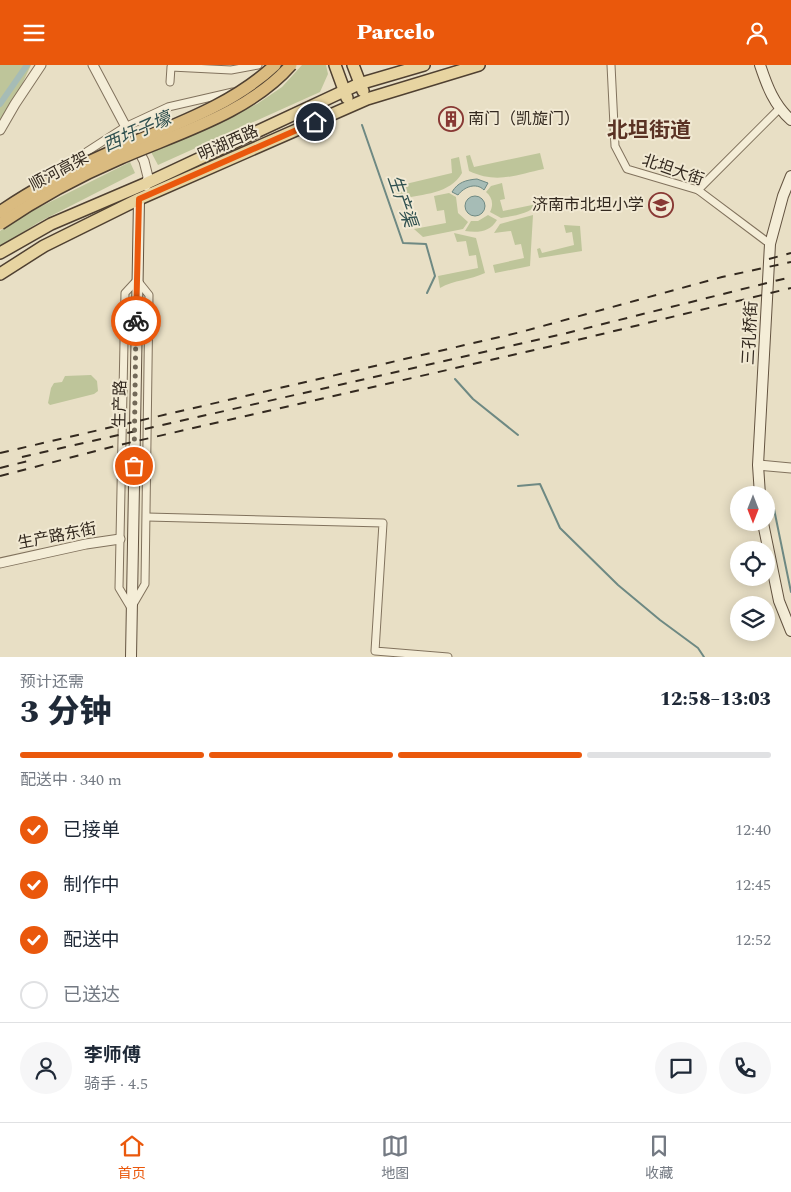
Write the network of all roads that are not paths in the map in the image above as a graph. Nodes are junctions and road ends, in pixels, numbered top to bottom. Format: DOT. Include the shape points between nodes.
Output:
graph roads {
  1 [pos="41,65"];
  2 [pos="93,65"];
  3 [pos="258,65"];
  4 [pos="270,65"];
  5 [pos="275,65"];
  6 [pos="291,65"];
  7 [pos="335,65"];
  8 [pos="353,65"];
  9 [pos="424,65"];
  10 [pos="480,65"];
  11 [pos="611,65"];
  12 [pos="760,65"];
  13 [pos="171,66"];
  14 [pos="231,67"];
  15 [pos="170,81"];
  16 [pos="359,84"];
  17 [pos="344,92"];
  18 [pos="367,99"];
  19 [pos="351,106"];
  20 [pos="780,108"];
  21 [pos="791,120"];
  22 [pos="125,127"];
  23 [pos="0,131"];
  24 [pos="791,176"];
  25 [pos="147,183"];
  26 [pos="698,191"];
  27 [pos="139,199"];
  28 [pos="0,207"];
  29 [pos="0,212"];
  30 [pos="0,224"];
  31 [pos="770,243"];
  32 [pos="0,253"];
  33 [pos="0,274"];
  34 [pos="137,280"];
  35 [pos="758,465"];
  36 [pos="791,468"];
  37 [pos="759,486"];
  38 [pos="147,517"];
  39 [pos="765,531"];
  40 [pos="120,539"];
  41 [pos="0,563"];
  42 [pos="131,608"];
  43 [pos="791,631"];
  44 [pos="132,657"];
  45 [pos="448,657"];
  1 -- 23 [label="street"];
  2 -- 22 [label="street"];
  3 -- 14 [label="street"];
  4 -- 22 [label="street" via="233,92 168,107"];
  5 -- 29 [label="highway, 顺河高架, bridge" via="219,105 103,155"];
  6 -- 30 [label="highway, 顺河高架, bridge" via="278,80 250,100 74,180"];
  7 -- 17 [label="main road"];
  8 -- 16 [label="main road"];
  9 -- 16 [label="main road, 明湖西路"];
  10 -- 18 [label="main road, 明湖西路"];
  11 -- 26 [label="street, 北坦大街" via="616,146 627,169"];
  12 -- 20 [label="main road" via="766,85"];
  13 -- 14 [label="street"];
  13 -- 15 [label="street"];
  16 -- 17 [label="main road, 明湖西路"];
  16 -- 18 [label="main road"];
  17 -- 19 [label="main road"];
  17 -- 25 [label="main road, 明湖西路"];
  18 -- 19 [label="main road, 明湖西路"];
  19 -- 27 [label="main road, 明湖西路"];
  20 -- 21 [label="main road"];
  20 -- 26 [label="street"];
  22 -- 25 [label="street, bridge" via="148,171"];
  22 -- 28 [label="street"];
  24 -- 31 [label="main road, 三孔桥街"];
  25 -- 27 [label="street, 生产路"];
  25 -- 32 [label="main road, 明湖西路" via="51,224"];
  26 -- 31 [label="street, 北坦大街"];
  27 -- 33 [label="main road, 明湖西路" via="44,246"];
  27 -- 34 [label="main road, 生产路"];
  31 -- 35 [label="main road, 三孔桥街"];
  34 -- 38 [label="street" via="149,295"];
  34 -- 40 [label="street" via="125,293"];
  34 -- 42 [label="main road, 生产路"];
  35 -- 36 [label="street"];
  35 -- 37 [label="main road, 三孔桥街"];
  38 -- 42 [label="street" via="145,584"];
  38 -- 45 [label="street" via="383,523 375,651"];
  39 -- 43 [label="main road" via="779,601"];
  40 -- 41 [label="street, 生产路东街"];
  40 -- 42 [label="street" via="119,588"];
  42 -- 44 [label="main road, 生产路"];
}
